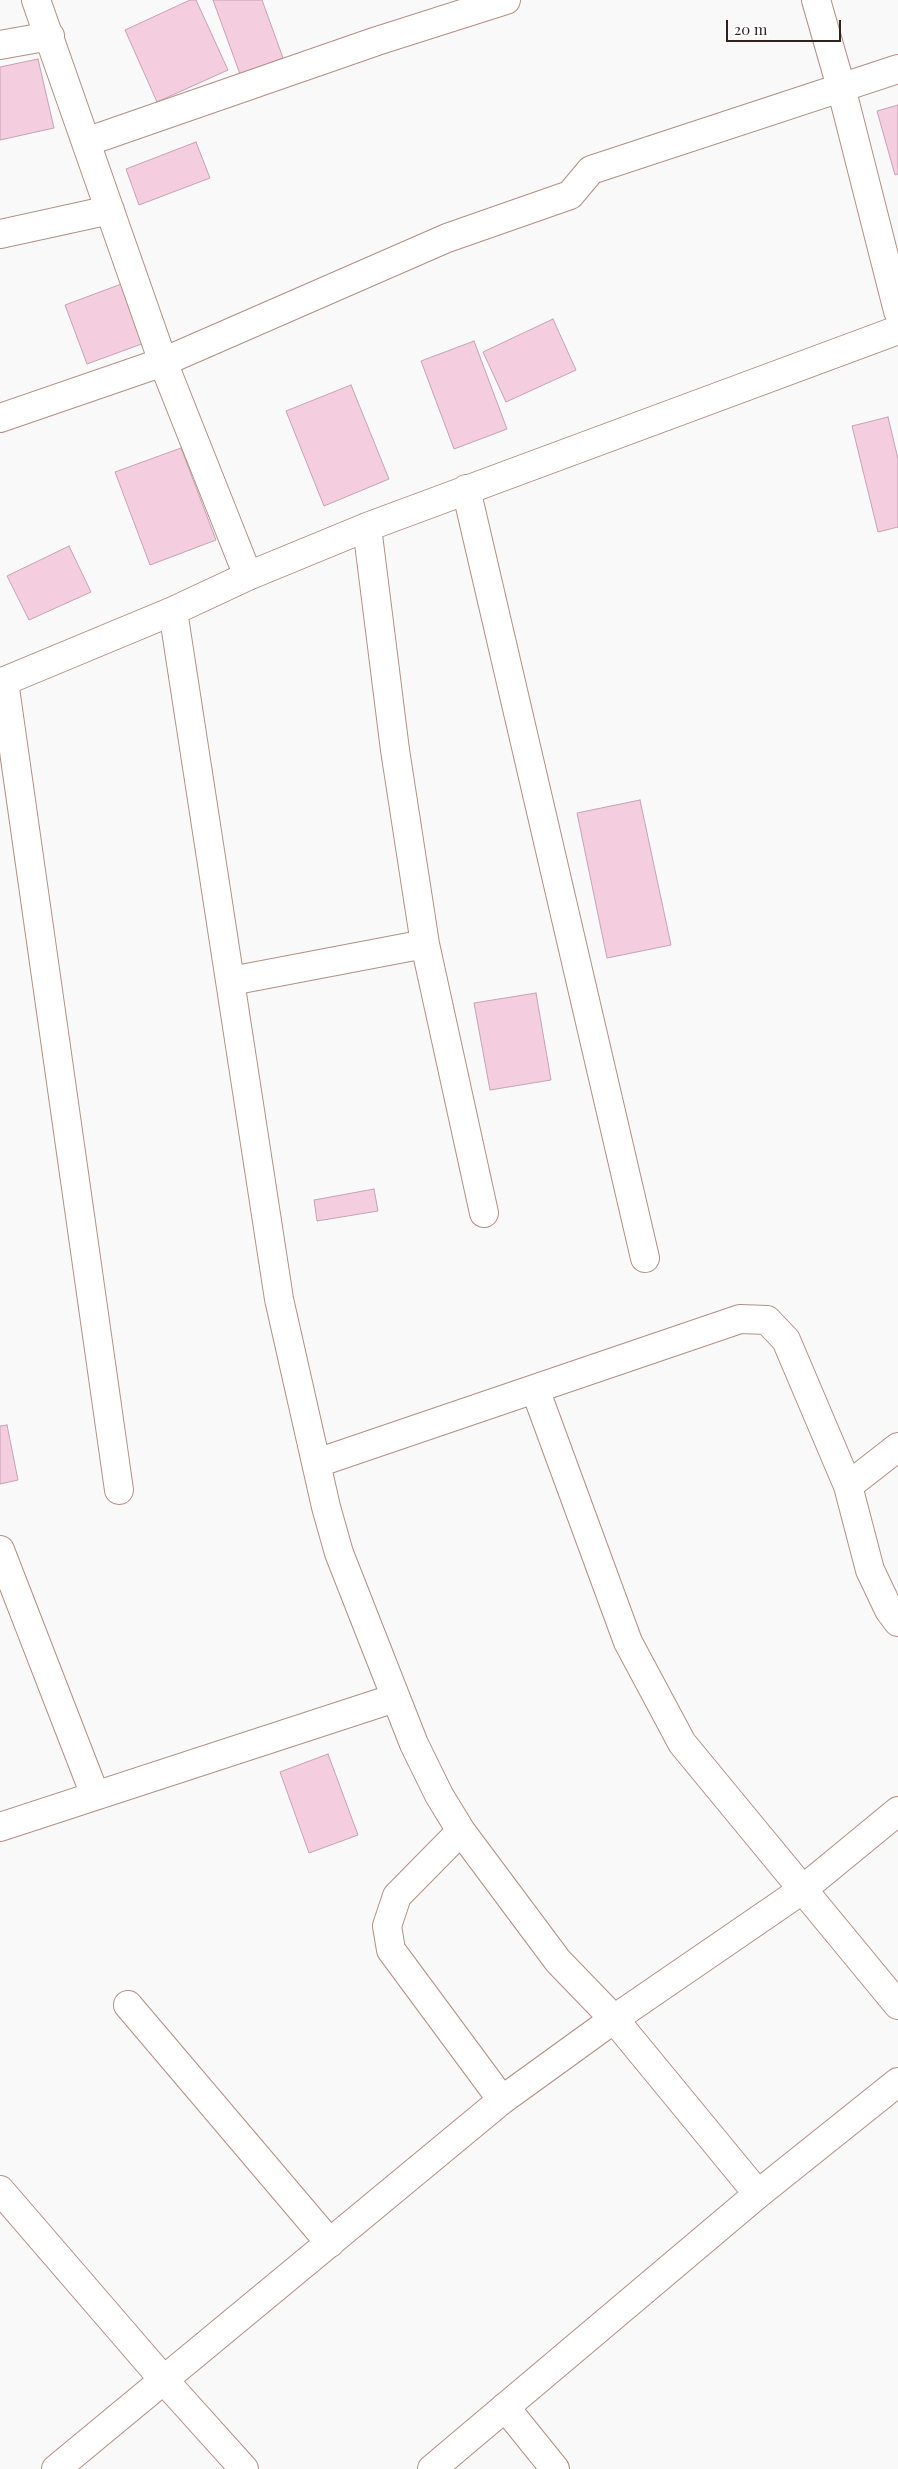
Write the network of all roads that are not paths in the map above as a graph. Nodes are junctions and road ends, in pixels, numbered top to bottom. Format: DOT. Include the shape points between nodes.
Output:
graph roads {
  1 [pos="36,0"];
  2 [pos="506,0"];
  3 [pos="816,0"];
  4 [pos="50,36"];
  5 [pos="0,45"];
  6 [pos="898,69"];
  7 [pos="840,87"];
  8 [pos="86,142"];
  9 [pos="110,210"];
  10 [pos="0,234"];
  11 [pos="898,310"];
  12 [pos="898,330"];
  13 [pos="163,362"];
  14 [pos="0,418"];
  15 [pos="466,489"];
  16 [pos="367,527"];
  17 [pos="248,576"];
  18 [pos="173,611"];
  19 [pos="2,682"];
  20 [pos="425,944"];
  21 [pos="231,981"];
  22 [pos="484,1213"];
  23 [pos="646,1258"];
  24 [pos="535,1389"];
  25 [pos="898,1447"];
  26 [pos="318,1463"];
  27 [pos="848,1486"];
  28 [pos="119,1490"];
  29 [pos="0,1550"];
  30 [pos="898,1622"];
  31 [pos="395,1698"];
  32 [pos="94,1795"];
  33 [pos="898,1811"];
  34 [pos="0,1827"];
  35 [pos="461,1831"];
  36 [pos="802,1890"];
  37 [pos="128,2005"];
  38 [pos="898,2005"];
  39 [pos="614,2019"];
  40 [pos="898,2082"];
  41 [pos="502,2100"];
  42 [pos="758,2194"];
  43 [pos="1,2195"];
  44 [pos="330,2243"];
  45 [pos="163,2379"];
  46 [pos="505,2407"];
  47 [pos="56,2469"];
  48 [pos="244,2469"];
  49 [pos="432,2469"];
  50 [pos="555,2469"];
  1 -- 4 [label="street"];
  2 -- 8 [label="street"];
  3 -- 7 [label="street"];
  4 -- 5 [label="street"];
  4 -- 8 [label="street"];
  6 -- 7 [label="street"];
  7 -- 11 [label="street"];
  7 -- 13 [label="street" via="591,170 570,195 447,238"];
  8 -- 9 [label="street"];
  9 -- 10 [label="street"];
  9 -- 13 [label="street"];
  12 -- 15 [label="street"];
  13 -- 14 [label="street"];
  13 -- 17 [label="street"];
  15 -- 16 [label="street"];
  15 -- 23 [label="street"];
  16 -- 17 [label="street"];
  16 -- 20 [label="street" via="395,750"];
  17 -- 18 [label="street"];
  18 -- 19 [label="street"];
  18 -- 21 [label="street"];
  19 -- 28 [label="street"];
  20 -- 21 [label="street"];
  20 -- 22 [label="street"];
  21 -- 26 [label="street" via="279,1299"];
  24 -- 26 [label="street"];
  24 -- 27 [label="street" via="740,1319 767,1320 786,1340"];
  24 -- 36 [label="street" via="628,1642 682,1743"];
  25 -- 27 [label="street"];
  26 -- 31 [label="street" via="339,1553"];
  27 -- 30 [label="street" via="870,1570"];
  29 -- 32 [label="street"];
  31 -- 32 [label="street"];
  31 -- 35 [label="street" via="439,1795"];
  32 -- 34 [label="street"];
  33 -- 36 [label="street"];
  35 -- 39 [label="street" via="558,1960"];
  35 -- 41 [label="street" via="397,1896 387,1926 390,1950"];
  36 -- 38 [label="street"];
  36 -- 39 [label="street"];
  37 -- 44 [label="street"];
  39 -- 41 [label="street"];
  39 -- 42 [label="street"];
  40 -- 42 [label="street"];
  41 -- 44 [label="street"];
  42 -- 46 [label="street"];
  43 -- 45 [label="street"];
  44 -- 45 [label="street"];
  45 -- 47 [label="street"];
  45 -- 48 [label="street"];
  46 -- 49 [label="street"];
  46 -- 50 [label="street"];
}
